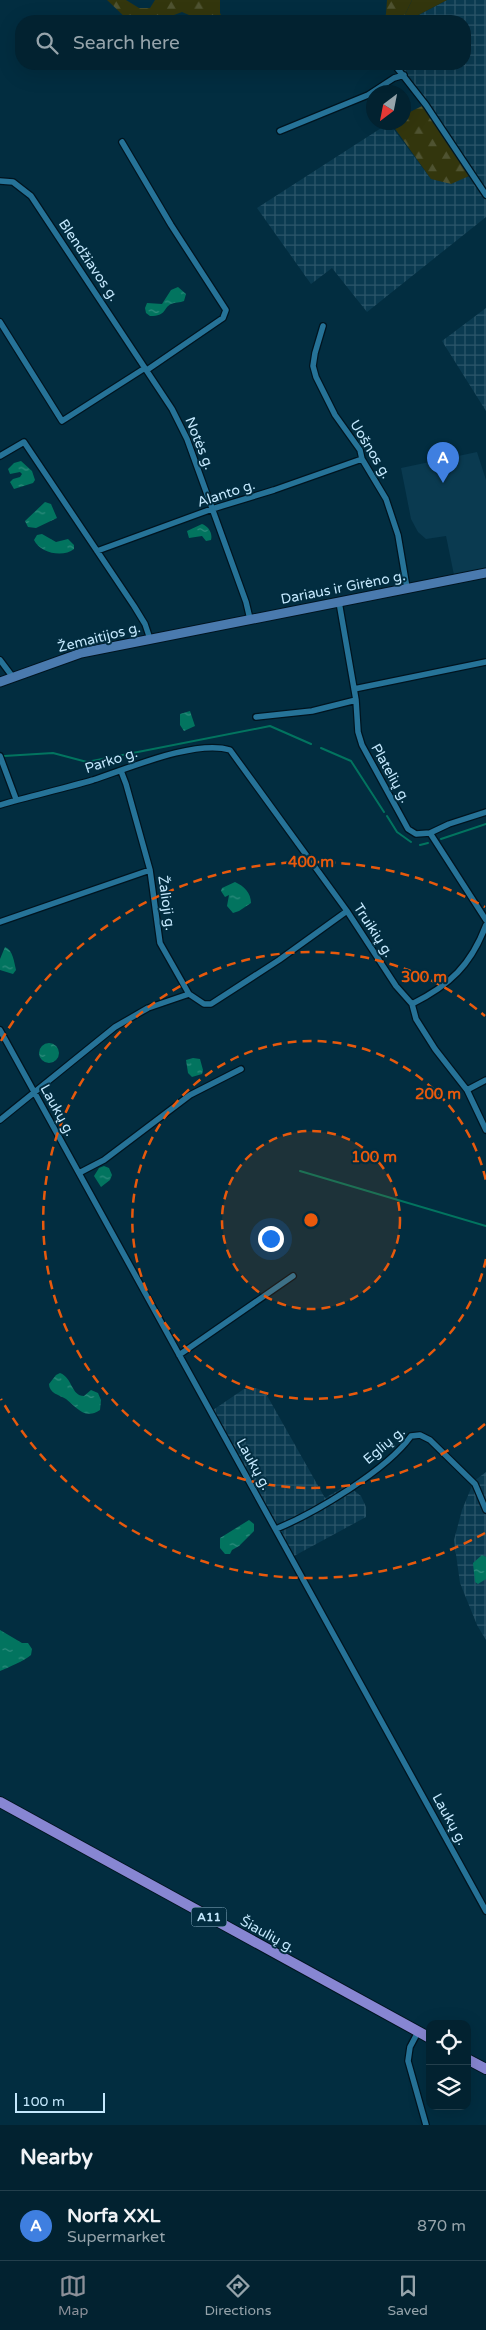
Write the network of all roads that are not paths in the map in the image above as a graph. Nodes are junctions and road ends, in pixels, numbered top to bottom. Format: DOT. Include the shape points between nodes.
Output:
graph roads {
  1 [pos="399,70"];
  2 [pos="404,75"];
  3 [pos="280,131"];
  4 [pos="122,142"];
  5 [pos="0,181"];
  6 [pos="486,195"];
  7 [pos="0,322"];
  8 [pos="323,326"];
  9 [pos="146,369"];
  10 [pos="0,456"];
  11 [pos="362,459"];
  12 [pos="212,509"];
  13 [pos="97,552"];
  14 [pos="486,573"];
  15 [pos="407,588"];
  16 [pos="339,602"];
  17 [pos="250,619"];
  18 [pos="206,628"];
  19 [pos="150,639"];
  20 [pos="0,660"];
  21 [pos="486,662"];
  22 [pos="12,676"];
  23 [pos="0,682"];
  24 [pos="354,689"];
  25 [pos="356,700"];
  26 [pos="256,717"];
  27 [pos="230,750"];
  28 [pos="0,756"];
  29 [pos="120,771"];
  30 [pos="16,799"];
  31 [pos="0,805"];
  32 [pos="486,812"];
  33 [pos="430,833"];
  34 [pos="150,870"];
  35 [pos="347,911"];
  36 [pos="486,920"];
  37 [pos="0,922"];
  38 [pos="486,925"];
  39 [pos="189,994"];
  40 [pos="412,1004"];
  41 [pos="0,1030"];
  42 [pos="241,1069"];
  43 [pos="486,1080"];
  44 [pos="467,1090"];
  45 [pos="35,1093"];
  46 [pos="0,1120"];
  47 [pos="486,1130"];
  48 [pos="79,1173"];
  49 [pos="293,1276"];
  50 [pos="179,1356"];
  51 [pos="486,1510"];
  52 [pos="276,1529"];
  53 [pos="0,1802"];
  54 [pos="486,1911"];
  55 [pos="418,2032"];
  56 [pos="426,2036"];
  57 [pos="471,2061"];
  58 [pos="486,2069"];
  59 [pos="426,2125"];
  1 -- 2 [label="street"];
  2 -- 3 [label="street" via="368,95"];
  2 -- 6 [label="street"];
  4 -- 9 [label="street" via="171,226 226,306 226,313 219,321"];
  5 -- 9 [label="street, Blendžiavos g." via="13,182 31,196"];
  7 -- 9 [label="street" via="62,421"];
  8 -- 11 [label="street, Uošnos g." via="313,366 316,377 360,450"];
  9 -- 12 [label="street, Notės g." via="176,416"];
  10 -- 13 [label="street" via="24,442"];
  11 -- 12 [label="street, Alanto g."];
  11 -- 15 [label="street, Uošnos g." via="386,499 398,535"];
  12 -- 13 [label="street, Alanto g."];
  12 -- 17 [label="street, Notės g."];
  13 -- 19 [label="street" via="145,624"];
  14 -- 15 [label="main road, Dariaus ir Girėno g."];
  15 -- 16 [label="main road, Dariaus ir Girėno g."];
  16 -- 17 [label="main road, Dariaus ir Girėno g."];
  16 -- 24 [label="street, Platelių g."];
  17 -- 18 [label="main road, Dariaus ir Girėno g."];
  18 -- 19 [label="main road, Žemaitijos g."];
  19 -- 22 [label="main road, Žemaitijos g." via="81,653"];
  20 -- 22 [label="street"];
  21 -- 24 [label="street"];
  22 -- 23 [label="main road, Žemaitijos g."];
  24 -- 25 [label="street, Platelių g."];
  25 -- 26 [label="street" via="312,711"];
  25 -- 33 [label="street, Platelių g." via="358,732 367,757 408,829 416,834"];
  27 -- 29 [label="street, Parko g." via="219,746 194,750"];
  27 -- 35 [label="street, Truikių g."];
  28 -- 30 [label="street"];
  29 -- 30 [label="street, Parko g."];
  29 -- 34 [label="street, Žalioji g."];
  30 -- 31 [label="street, Parko g."];
  32 -- 33 [label="street"];
  33 -- 36 [label="street"];
  34 -- 37 [label="street"];
  34 -- 39 [label="street, Žalioji g." via="160,943"];
  35 -- 39 [label="street" via="211,1004 204,1004"];
  35 -- 40 [label="street, Truikių g." via="396,986"];
  38 -- 40 [label="street" via="459,973"];
  39 -- 45 [label="street" via="148,1008 115,1027"];
  40 -- 44 [label="street, Truikių g." via="416,1018 435,1049"];
  41 -- 45 [label="street, Laukų g."];
  42 -- 48 [label="street" via="183,1100 104,1160"];
  43 -- 44 [label="street"];
  44 -- 47 [label="street, Truikių g."];
  45 -- 46 [label="street"];
  45 -- 48 [label="street, Laukų g."];
  48 -- 50 [label="street, Laukų g."];
  49 -- 50 [label="street"];
  50 -- 52 [label="street, Laukų g."];
  51 -- 52 [label="street, Eglių g." via="475,1484 430,1440 420,1435 411,1436 388,1461 320,1506"];
  52 -- 54 [label="street, Laukų g."];
  53 -- 55 [label="highway, Šiaulių g. / A11"];
  55 -- 56 [label="highway, A11"];
  55 -- 59 [label="street" via="410,2047 408,2062"];
  57 -- 58 [label="highway"];
}
